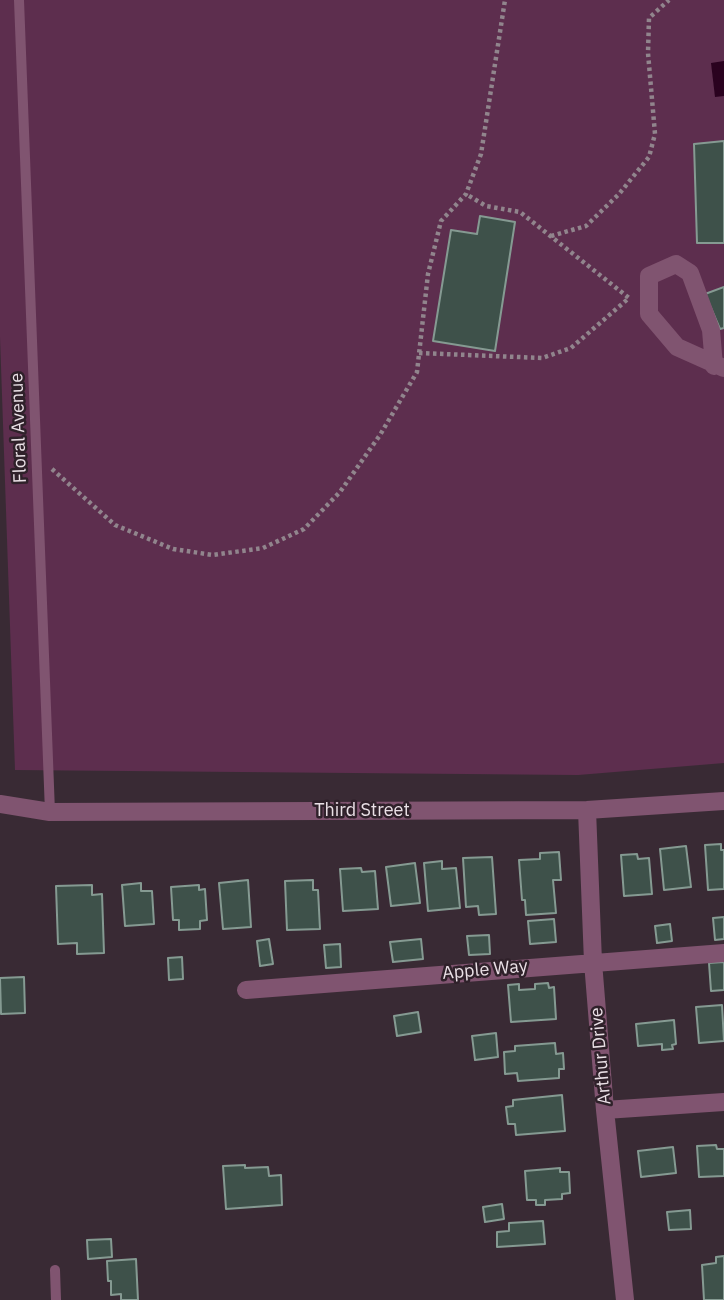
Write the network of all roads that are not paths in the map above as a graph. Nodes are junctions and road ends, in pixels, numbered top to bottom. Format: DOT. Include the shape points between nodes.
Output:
graph roads {
  1 [pos="19,0"];
  2 [pos="719,367"];
  3 [pos="724,801"];
  4 [pos="0,804"];
  5 [pos="587,810"];
  6 [pos="50,813"];
  7 [pos="724,953"];
  8 [pos="593,962"];
  9 [pos="246,990"];
  10 [pos="724,1102"];
  11 [pos="605,1110"];
  12 [pos="55,1270"];
  13 [pos="56,1300"];
  14 [pos="625,1300"];
  1 -- 6 [label="lane, Floral Avenue"];
  2 -- 2 [label="street" via="690,274 676,264 649,276 649,314 677,346"];
  3 -- 5 [label="street, Third Street"];
  4 -- 6 [label="street, Third Street"];
  5 -- 6 [label="street, Third Street"];
  5 -- 8 [label="street, Arthur Drive"];
  7 -- 8 [label="street, Apple Way"];
  8 -- 9 [label="street, Apple Way"];
  8 -- 11 [label="street, Arthur Drive"];
  10 -- 11 [label="street"];
  11 -- 14 [label="street, Arthur Drive"];
  12 -- 13 [label="lane"];
}
